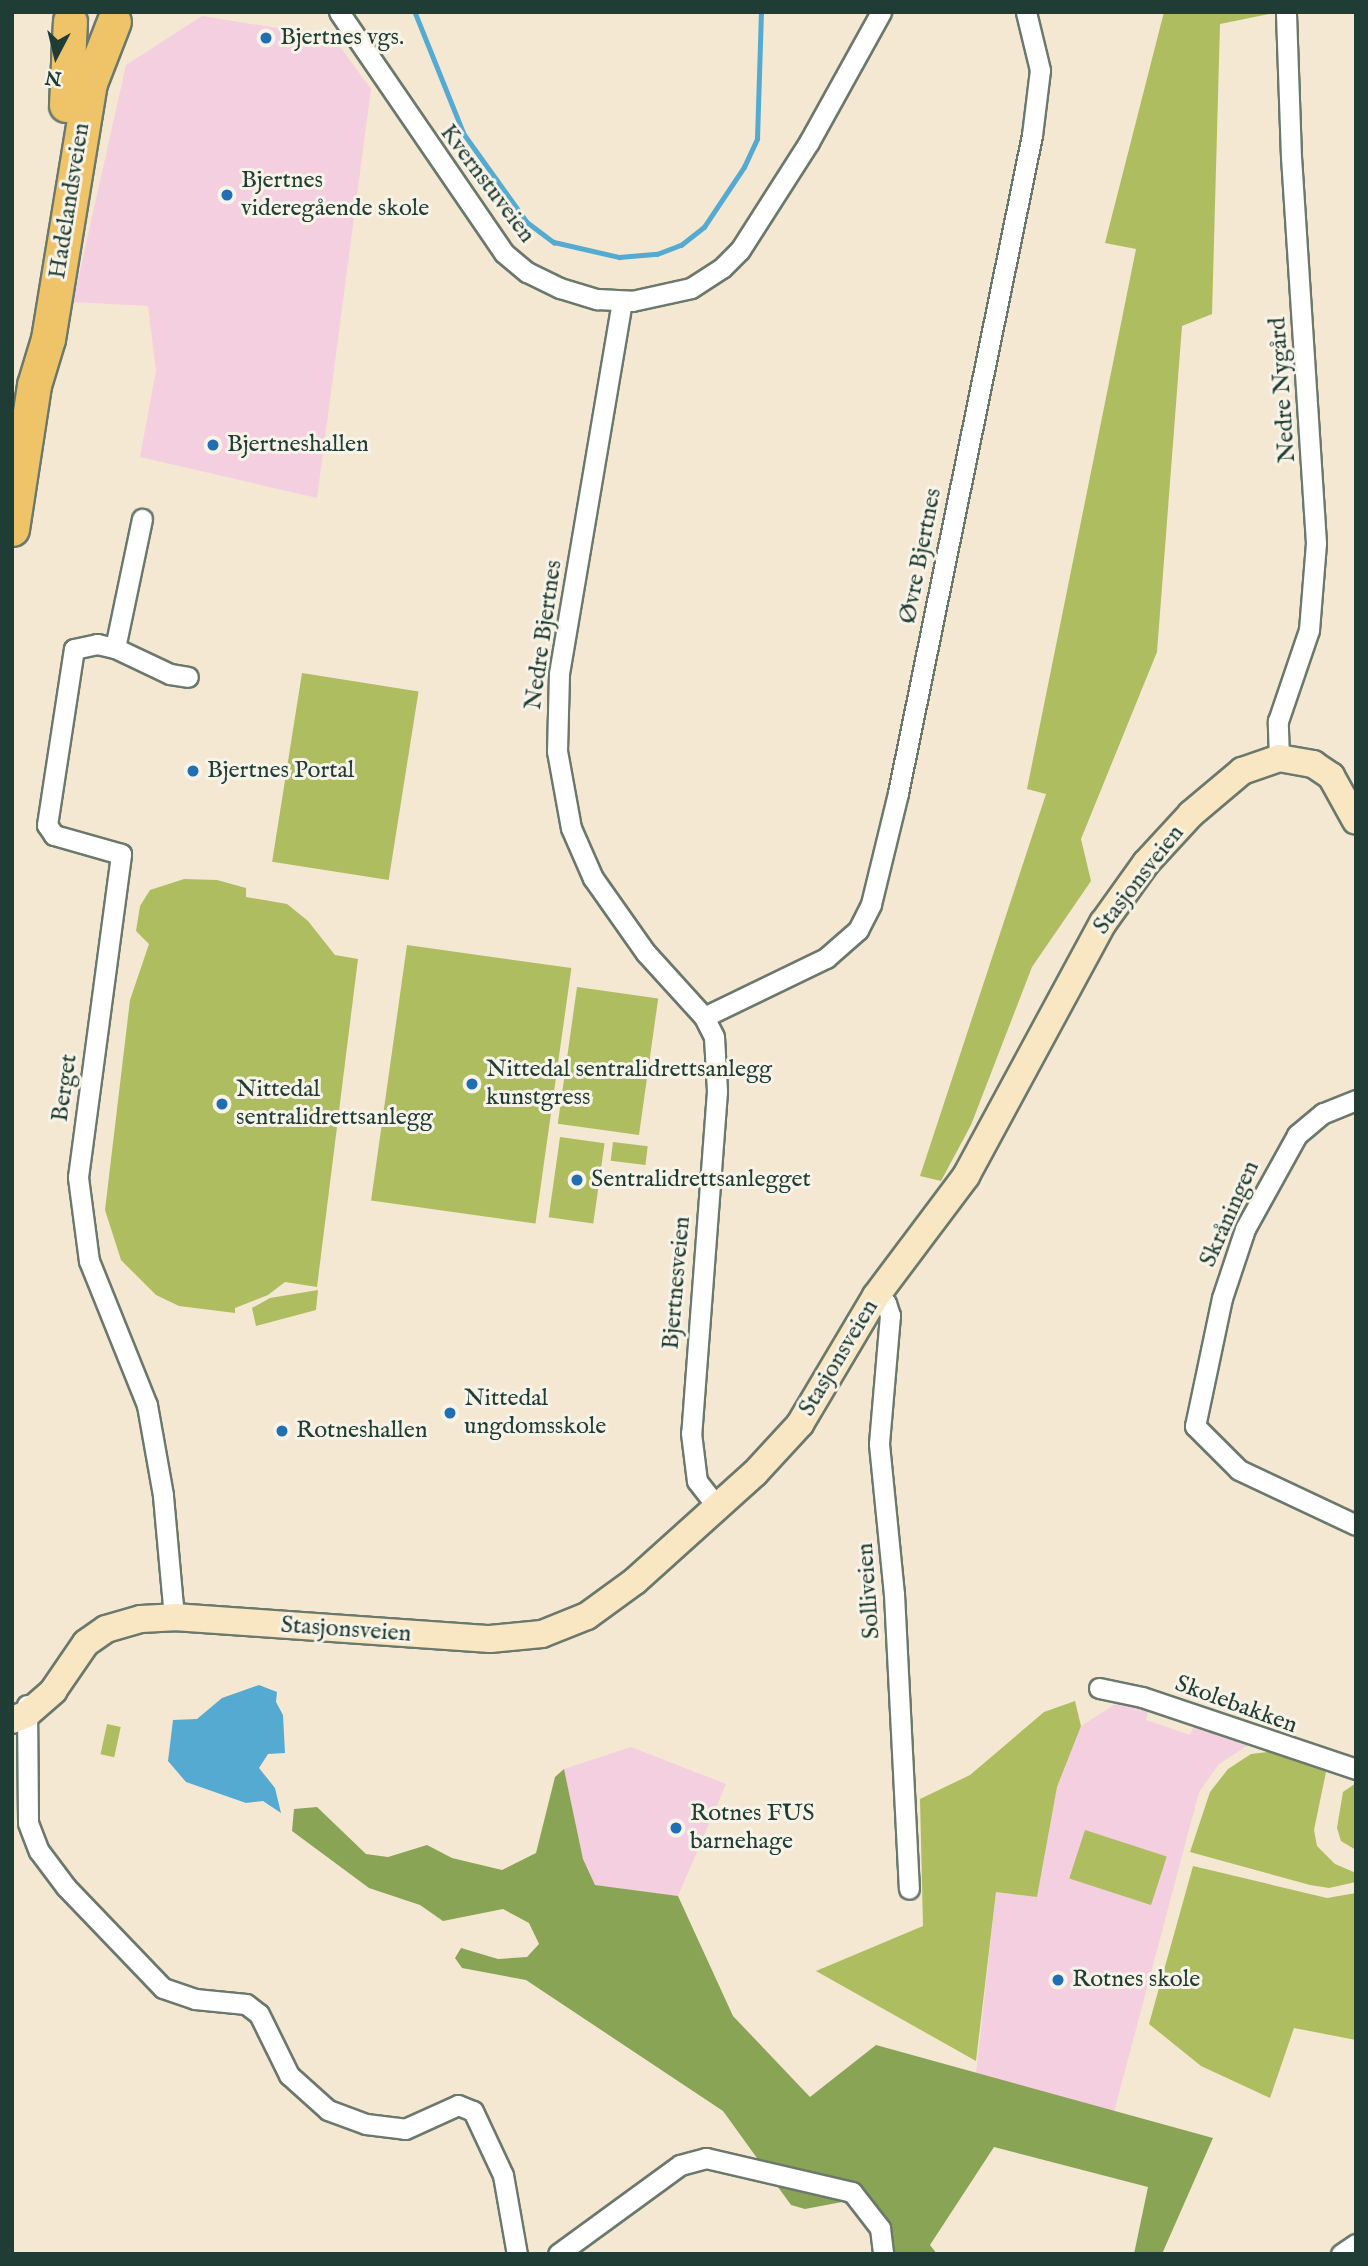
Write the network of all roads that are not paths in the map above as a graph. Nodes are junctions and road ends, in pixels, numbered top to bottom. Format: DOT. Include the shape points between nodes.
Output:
graph roads {
  1 [pos="339,12"];
  2 [pos="881,12"];
  3 [pos="1026,12"];
  4 [pos="1286,12"];
  5 [pos="67,16"];
  6 [pos="117,16"];
  7 [pos="622,301"];
  8 [pos="34,385"];
  9 [pos="142,519"];
  10 [pos="12,529"];
  11 [pos="115,648"];
  12 [pos="188,677"];
  13 [pos="1279,758"];
  14 [pos="1356,821"];
  15 [pos="704,1017"];
  16 [pos="1356,1100"];
  17 [pos="876,1296"];
  18 [pos="717,1507"];
  19 [pos="1356,1525"];
  20 [pos="174,1617"];
  21 [pos="1100,1688"];
  22 [pos="24,1708"];
  23 [pos="1356,1769"];
  24 [pos="909,1889"];
  25 [pos="1356,2244"];
  26 [pos="517,2254"];
  27 [pos="558,2254"];
  28 [pos="883,2254"];
  29 [pos="1341,2254"];
  1 -- 7 [label="street, Kvernstuveien" via="504,253 527,272 560,288"];
  2 -- 7 [label="street, Kvernstuveien" via="809,142 732,260 679,293"];
  3 -- 15 [label="street, Øvre Bjertnes" via="1040,70 1032,135 898,793 871,904 858,930 826,958"];
  4 -- 13 [label="street, Nedre Nygård" via="1292,181 1316,543 1309,630 1278,721"];
  5 -- 6 [label="highway" via="96,29"];
  5 -- 8 [label="highway, Hadelandsveien" via="69,77 32,329"];
  6 -- 8 [label="highway, Hadelandsveien" via="90,83 48,339"];
  7 -- 15 [label="street, Nedre Bjertnes" via="561,664 557,751 571,828 593,878 646,953"];
  8 -- 10 [label="highway, Hadelandsveien"];
  9 -- 11 [label="street"];
  11 -- 12 [label="street, Berget" via="170,674"];
  11 -- 20 [label="street, Berget" via="74,649 47,825 54,835 121,854 78,1189 89,1262 147,1405 163,1495"];
  13 -- 14 [label="main road" via="1312,764 1331,776"];
  13 -- 17 [label="main road, Stasjonsveien" via="1229,780 1142,869 1089,946 966,1176"];
  15 -- 18 [label="street, Bjertnesveien" via="715,1037 718,1074 691,1443 697,1481"];
  16 -- 19 [label="street, Skråningen" via="1323,1113 1297,1135 1249,1221 1222,1298 1195,1426 1239,1470"];
  17 -- 18 [label="main road, Stasjonsveien" via="807,1415 772,1456"];
  17 -- 24 [label="street, Solliveien" via="886,1303 890,1314 879,1444 894,1594"];
  18 -- 20 [label="main road, Stasjonsveien" via="618,1595 587,1616 542,1634 479,1639"];
  20 -- 22 [label="main road, Stasjonsveien" via="127,1622 96,1636"];
  21 -- 23 [label="street, Skolebakken" via="1142,1697"];
  22 -- 26 [label="street" via="28,1823 39,1851 66,1887 163,1988 195,1999 246,2004 259,2014 289,2075 328,2110 366,2124 405,2129 458,2105 473,2111 503,2175"];
  25 -- 29 [label="street"];
  27 -- 28 [label="street" via="680,2165 706,2158 852,2192 880,2228"];
}
